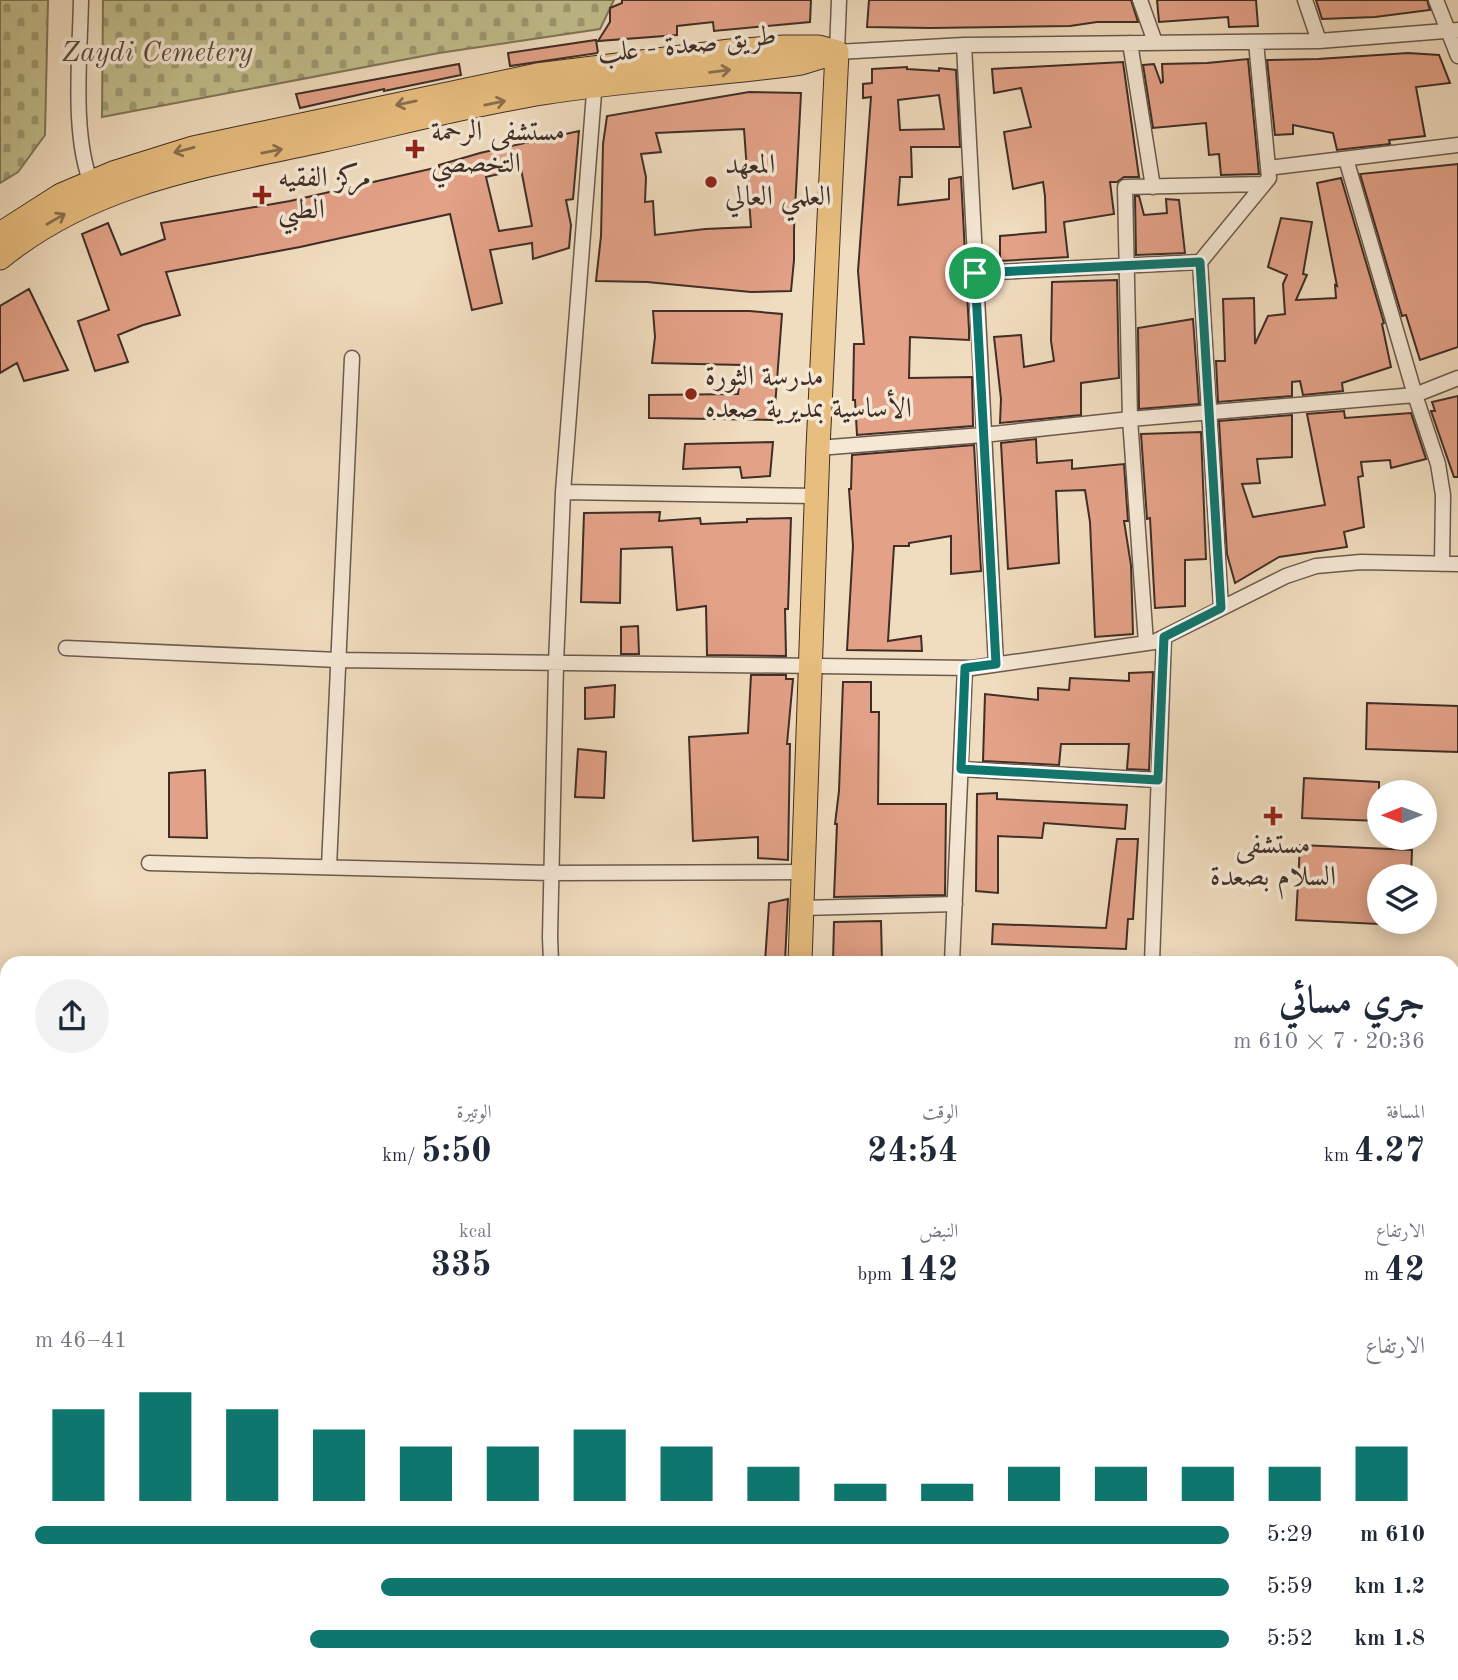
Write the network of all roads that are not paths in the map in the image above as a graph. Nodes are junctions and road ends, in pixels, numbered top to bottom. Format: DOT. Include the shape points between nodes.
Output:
graph roads {
  1 [pos="81,0"];
  2 [pos="839,0"];
  3 [pos="1140,0"];
  4 [pos="1304,0"];
  5 [pos="1436,0"];
  6 [pos="1453,30"];
  7 [pos="1256,41"];
  8 [pos="1319,41"];
  9 [pos="1130,43"];
  10 [pos="1155,43"];
  11 [pos="964,44"];
  12 [pos="837,52"];
  13 [pos="1458,56"];
  14 [pos="594,76"];
  15 [pos="1458,145"];
  16 [pos="1346,159"];
  17 [pos="1268,167"];
  18 [pos="1263,184"];
  19 [pos="1153,187"];
  20 [pos="94,191"];
  21 [pos="0,234"];
  22 [pos="0,258"];
  23 [pos="1200,262"];
  24 [pos="1127,266"];
  25 [pos="975,273"];
  26 [pos="352,358"];
  27 [pos="1458,378"];
  28 [pos="1415,395"];
  29 [pos="1209,412"];
  30 [pos="1130,419"];
  31 [pos="983,435"];
  32 [pos="818,448"];
  33 [pos="563,492"];
  34 [pos="816,496"];
  35 [pos="1442,564"];
  36 [pos="1458,564"];
  37 [pos="1221,608"];
  38 [pos="1164,637"];
  39 [pos="1146,643"];
  40 [pos="66,648"];
  41 [pos="338,660"];
  42 [pos="556,664"];
  43 [pos="996,664"];
  44 [pos="810,665"];
  45 [pos="965,668"];
  46 [pos="961,769"];
  47 [pos="1158,780"];
  48 [pos="149,863"];
  49 [pos="329,867"];
  50 [pos="803,872"];
  51 [pos="551,873"];
  52 [pos="955,904"];
  53 [pos="802,908"];
  54 [pos="551,956"];
  55 [pos="800,956"];
  56 [pos="952,956"];
  57 [pos="1152,956"];
  1 -- 20 [label="street" via="80,133 82,158"];
  2 -- 12 [label="street"];
  3 -- 10 [label="street"];
  4 -- 8 [label="street"];
  5 -- 6 [label="street"];
  6 -- 8 [label="street"];
  6 -- 13 [label="street"];
  7 -- 8 [label="street"];
  7 -- 10 [label="street"];
  7 -- 17 [label="street"];
  9 -- 10 [label="street"];
  9 -- 11 [label="street"];
  9 -- 19 [label="street"];
  11 -- 12 [label="street"];
  11 -- 25 [label="street"];
  12 -- 14 [label="highway, طريق صعدة - علب" via="784,47"];
  12 -- 32 [label="highway"];
  14 -- 20 [label="highway, طريق صعدة - علب" via="537,75 193,148 132,166"];
  14 -- 33 [label="street"];
  15 -- 16 [label="street"];
  16 -- 17 [label="street"];
  16 -- 28 [label="street"];
  17 -- 18 [label="street" via="1269,178"];
  18 -- 19 [label="street"];
  18 -- 23 [label="street"];
  19 -- 24 [label="street" via="1125,187"];
  20 -- 21 [label="highway, طريق صعدة - علب" via="61,195"];
  22 -- 20 [label="highway, طريق صعدة - علب, one-way"];
  23 -- 24 [label="street"];
  23 -- 29 [label="street"];
  24 -- 25 [label="street"];
  24 -- 30 [label="street"];
  25 -- 31 [label="street"];
  26 -- 41 [label="street"];
  27 -- 28 [label="street"];
  28 -- 29 [label="street"];
  28 -- 35 [label="street" via="1441,478"];
  29 -- 30 [label="street"];
  29 -- 37 [label="street"];
  30 -- 31 [label="street"];
  30 -- 39 [label="street"];
  31 -- 32 [label="street"];
  31 -- 43 [label="street"];
  32 -- 34 [label="highway"];
  33 -- 34 [label="street"];
  33 -- 42 [label="street"];
  34 -- 44 [label="highway"];
  35 -- 36 [label="street"];
  35 -- 37 [label="street" via="1316,566"];
  37 -- 38 [label="street"];
  38 -- 39 [label="street"];
  38 -- 47 [label="street"];
  39 -- 43 [label="street"];
  40 -- 41 [label="street"];
  41 -- 42 [label="street"];
  41 -- 49 [label="street"];
  42 -- 44 [label="street"];
  42 -- 51 [label="street"];
  43 -- 45 [label="street"];
  44 -- 45 [label="street"];
  44 -- 50 [label="highway"];
  45 -- 46 [label="street"];
  46 -- 47 [label="street"];
  46 -- 52 [label="street"];
  47 -- 57 [label="street"];
  48 -- 49 [label="street"];
  49 -- 51 [label="street"];
  50 -- 51 [label="street"];
  50 -- 53 [label="highway"];
  51 -- 54 [label="street"];
  52 -- 53 [label="street"];
  52 -- 56 [label="street"];
  53 -- 55 [label="highway"];
}
